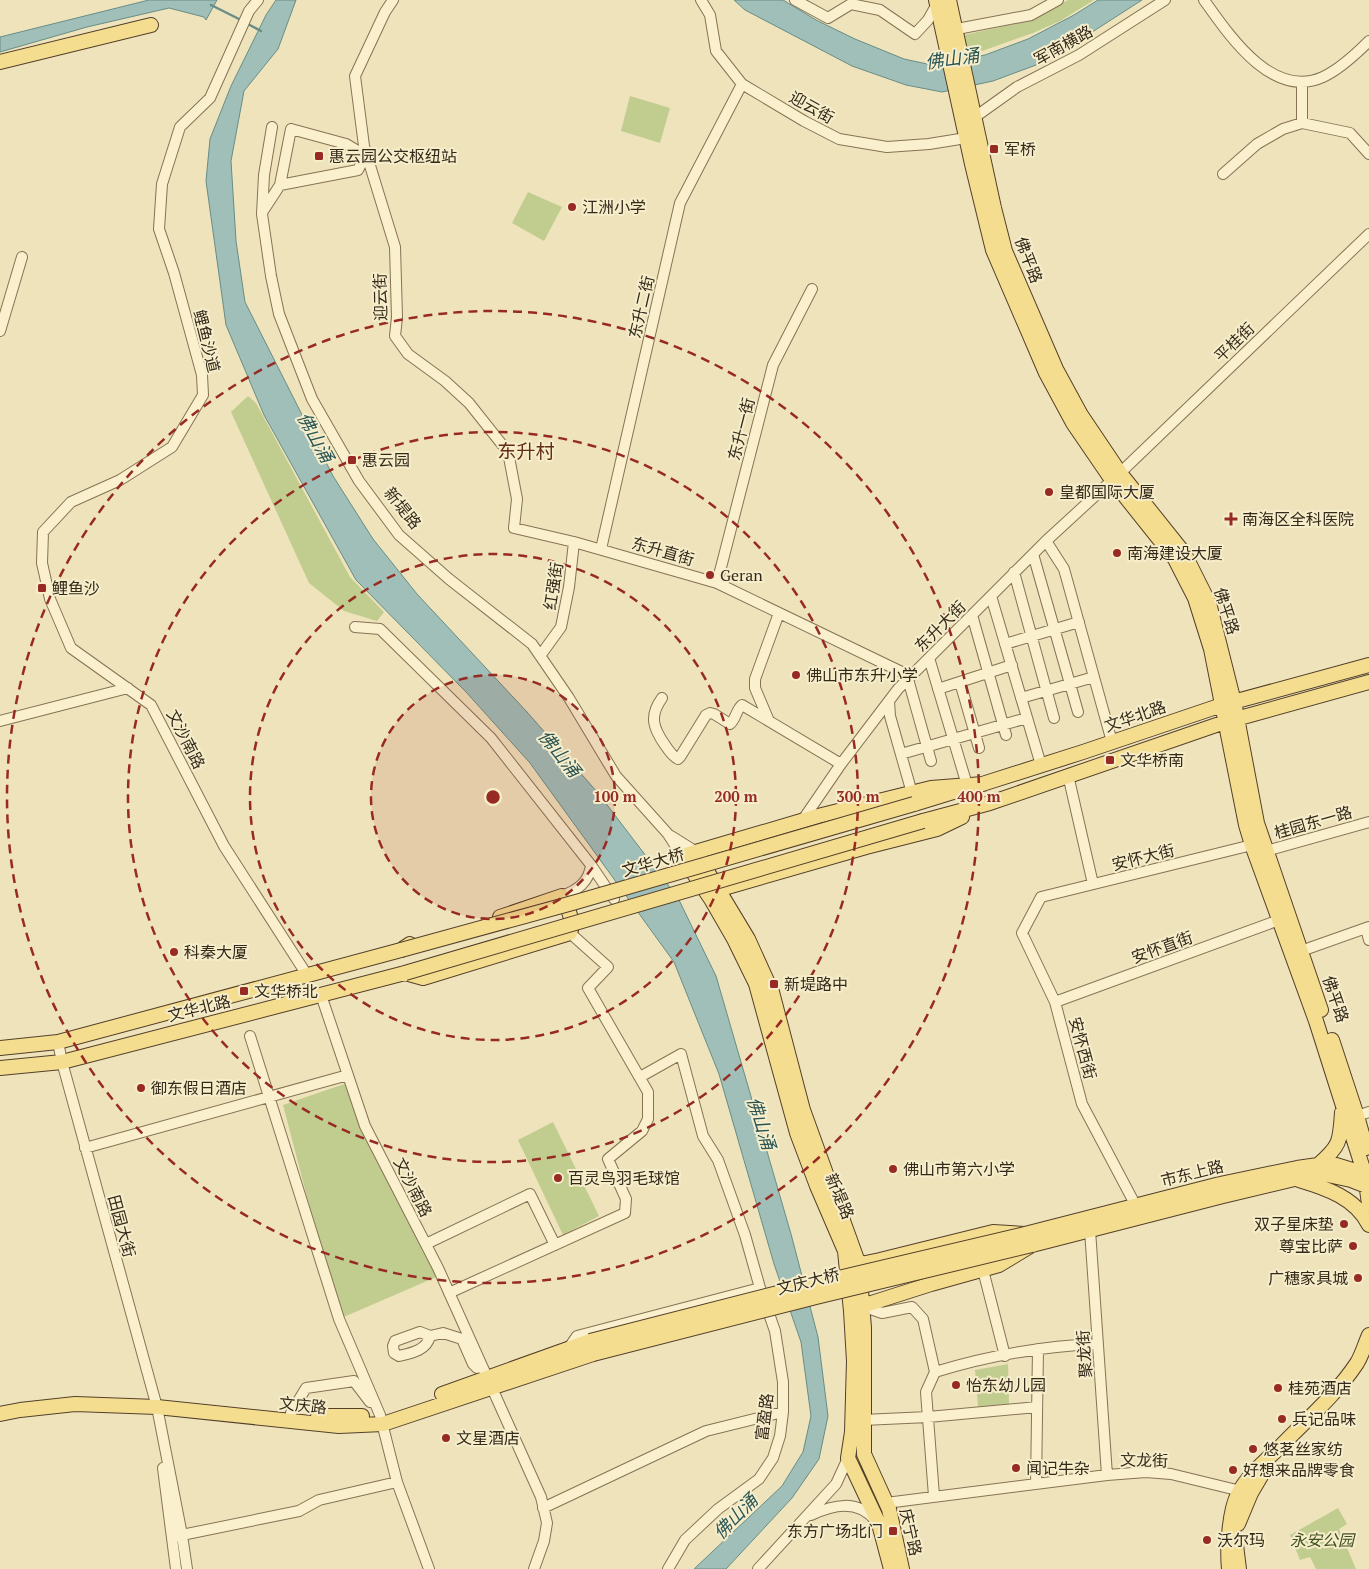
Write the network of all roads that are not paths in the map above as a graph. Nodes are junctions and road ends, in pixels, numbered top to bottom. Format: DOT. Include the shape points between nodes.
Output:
graph roads {
  1 [pos="258,0"];
  2 [pos="394,0"];
  3 [pos="701,0"];
  4 [pos="794,0"];
  5 [pos="1058,0"];
  6 [pos="1165,0"];
  7 [pos="1204,0"];
  8 [pos="941,1"];
  9 [pos="151,24"];
  10 [pos="957,30"];
  11 [pos="1369,41"];
  12 [pos="955,53"];
  13 [pos="0,62"];
  14 [pos="1302,82"];
  15 [pos="742,84"];
  16 [pos="965,103"];
  17 [pos="975,117"];
  18 [pos="1302,124"];
  19 [pos="272,127"];
  20 [pos="966,138"];
  21 [pos="1369,154"];
  22 [pos="1223,174"];
  23 [pos="280,185"];
  24 [pos="262,214"];
  25 [pos="1369,234"];
  26 [pos="22,257"];
  27 [pos="812,289"];
  28 [pos="0,331"];
  29 [pos="1116,476"];
  30 [pos="44,532"];
  31 [pos="1046,541"];
  32 [pos="574,542"];
  33 [pos="601,548"];
  34 [pos="1032,554"];
  35 [pos="1014,572"];
  36 [pos="717,583"];
  37 [pos="991,596"];
  38 [pos="779,612"];
  39 [pos="972,615"];
  40 [pos="1079,622"];
  41 [pos="355,627"];
  42 [pos="1054,629"];
  43 [pos="1032,636"];
  44 [pos="1005,644"];
  45 [pos="540,656"];
  46 [pos="929,658"];
  47 [pos="1369,664"];
  48 [pos="1012,665"];
  49 [pos="988,673"];
  50 [pos="1094,677"];
  51 [pos="909,678"];
  52 [pos="960,682"];
  53 [pos="1369,682"];
  54 [pos="1070,684"];
  55 [pos="128,688"];
  56 [pos="938,689"];
  57 [pos="1047,690"];
  58 [pos="662,698"];
  59 [pos="1021,698"];
  60 [pos="889,701"];
  61 [pos="1228,704"];
  62 [pos="1078,712"];
  63 [pos="1027,718"];
  64 [pos="1054,718"];
  65 [pos="1231,720"];
  66 [pos="0,721"];
  67 [pos="770,722"];
  68 [pos="1004,730"];
  69 [pos="975,733"];
  70 [pos="954,739"];
  71 [pos="1112,742"];
  72 [pos="927,747"];
  73 [pos="979,748"];
  74 [pos="901,754"];
  75 [pos="931,761"];
  76 [pos="841,764"];
  77 [pos="1041,766"];
  78 [pos="1068,775"];
  79 [pos="984,784"];
  80 [pos="967,785"];
  81 [pos="913,798"];
  82 [pos="990,803"];
  83 [pos="802,820"];
  84 [pos="1369,822"];
  85 [pos="1252,845"];
  86 [pos="1266,851"];
  87 [pos="688,854"];
  88 [pos="592,865"];
  89 [pos="1093,884"];
  90 [pos="713,891"];
  91 [pos="562,896"];
  92 [pos="1041,897"];
  93 [pos="614,899"];
  94 [pos="1279,920"];
  95 [pos="1367,927"];
  96 [pos="570,933"];
  97 [pos="1369,940"];
  98 [pos="401,950"];
  99 [pos="1302,951"];
  100 [pos="405,973"];
  101 [pos="307,975"];
  102 [pos="321,995"];
  103 [pos="1055,1002"];
  104 [pos="250,1036"];
  105 [pos="58,1042"];
  106 [pos="0,1048"];
  107 [pos="62,1062"];
  108 [pos="0,1068"];
  109 [pos="348,1075"];
  110 [pos="640,1077"];
  111 [pos="269,1097"];
  112 [pos="1342,1103"];
  113 [pos="1363,1114"];
  114 [pos="85,1148"];
  115 [pos="1369,1159"];
  116 [pos="1318,1165"];
  117 [pos="1298,1180"];
  118 [pos="1368,1181"];
  119 [pos="1369,1204"];
  120 [pos="1136,1206"];
  121 [pos="1369,1225"];
  122 [pos="1090,1230"];
  123 [pos="1028,1240"];
  124 [pos="426,1244"];
  125 [pos="555,1245"];
  126 [pos="852,1266"];
  127 [pos="983,1270"];
  128 [pos="760,1288"];
  129 [pos="449,1293"];
  130 [pos="857,1307"];
  131 [pos="1369,1335"];
  132 [pos="430,1336"];
  133 [pos="1098,1344"];
  134 [pos="1369,1347"];
  135 [pos="592,1348"];
  136 [pos="568,1349"];
  137 [pos="1038,1349"];
  138 [pos="1005,1356"];
  139 [pos="935,1372"];
  140 [pos="489,1382"];
  141 [pos="154,1404"];
  142 [pos="0,1407"];
  143 [pos="1037,1407"];
  144 [pos="783,1412"];
  145 [pos="291,1413"];
  146 [pos="0,1414"];
  147 [pos="928,1418"];
  148 [pos="381,1419"];
  149 [pos="863,1420"];
  150 [pos="864,1454"];
  151 [pos="848,1458"];
  152 [pos="1106,1475"];
  153 [pos="397,1482"];
  154 [pos="1036,1484"];
  155 [pos="1245,1492"];
  156 [pos="934,1496"];
  157 [pos="886,1503"];
  158 [pos="870,1506"];
  159 [pos="543,1508"];
  160 [pos="807,1516"];
  161 [pos="879,1524"];
  162 [pos="177,1536"];
  163 [pos="176,1569"];
  164 [pos="187,1569"];
  165 [pos="429,1569"];
  166 [pos="534,1569"];
  167 [pos="668,1569"];
  168 [pos="758,1569"];
  169 [pos="891,1569"];
  170 [pos="902,1569"];
  171 [pos="1229,1569"];
  172 [pos="1239,1569"];
  1 -- 30 [label="street, 鲤鱼沙道" via="249,11 210,98 180,127 162,184 159,229 202,375 202,395 172,447 120,480 71,502"];
  2 -- 32 [label="street, 迎云街" via="385,12 355,76 364,146 394,247 395,336 408,354 469,402 508,452 517,499 514,528"];
  3 -- 15 [label="street, 迎云街" via="710,15 716,51"];
  4 -- 8 [label="street" via="828,18 851,4 880,10 915,34"];
  5 -- 10 [label="street" via="1031,15"];
  6 -- 17 [label="street, 军南横路" via="1079,55 1018,87"];
  7 -- 14 [label="street" via="1233,39 1253,59 1275,76"];
  8 -- 10 [label="main road"];
  8 -- 12 [label="main road"];
  9 -- 13 [label="main road"];
  10 -- 12 [label="main road"];
  11 -- 14 [label="street" via="1323,77"];
  12 -- 16 [label="main road, 佛平路"];
  14 -- 18 [label="street"];
  15 -- 20 [label="street, 迎云街" via="839,139 887,147"];
  15 -- 33 [label="street, 东升二街" via="680,202"];
  16 -- 17 [label="main road, 佛平路"];
  16 -- 20 [label="main road, 佛平路"];
  17 -- 29 [label="main road, 佛平路" via="1006,251 1056,369"];
  18 -- 21 [label="street" via="1350,133"];
  18 -- 22 [label="street" via="1283,129 1258,144"];
  19 -- 24 [label="street, 新堤路"];
  20 -- 29 [label="main road, 佛平路" via="993,250 1046,373 1073,423"];
  23 -- 23 [label="street" via="358,170 362,162 361,153 346,144 291,129"];
  23 -- 24 [label="street"];
  24 -- 45 [label="street, 新堤路" via="270,276 279,314 312,399 360,481 399,535 532,644"];
  25 -- 29 [label="street, 平桂街"];
  26 -- 28 [label="street"];
  27 -- 36 [label="street, 东升一街" via="773,365"];
  29 -- 31 [label="street, 东升大街"];
  29 -- 61 [label="main road, 佛平路" via="1184,553 1196,576 1209,604"];
  30 -- 55 [label="street, 文沙南路" via="42,563 50,599 71,648"];
  31 -- 34 [label="street, 东升大街"];
  31 -- 40 [label="street" via="1064,569"];
  32 -- 33 [label="street, 红强街"];
  32 -- 45 [label="street, 红强街" via="561,626"];
  33 -- 36 [label="street, 东升直街"];
  34 -- 35 [label="street, 东升大街"];
  34 -- 42 [label="street"];
  35 -- 37 [label="street, 东升大街"];
  35 -- 43 [label="street"];
  36 -- 38 [label="street, 东升直街"];
  37 -- 39 [label="street, 东升大街"];
  37 -- 44 [label="street"];
  38 -- 51 [label="street, 东升直街"];
  38 -- 67 [label="street" via="755,679 755,688"];
  39 -- 46 [label="street, 东升大街"];
  39 -- 49 [label="street"];
  40 -- 42 [label="street"];
  40 -- 50 [label="street"];
  41 -- 88 [label="street" via="380,629 491,738"];
  42 -- 43 [label="street"];
  42 -- 54 [label="street"];
  43 -- 44 [label="street"];
  43 -- 57 [label="street"];
  44 -- 48 [label="street"];
  45 -- 87 [label="street, 新堤路" via="616,776"];
  46 -- 51 [label="street, 东升大街"];
  46 -- 56 [label="street"];
  47 -- 61 [label="main road, 文华北路"];
  48 -- 49 [label="street"];
  48 -- 59 [label="street"];
  49 -- 52 [label="street"];
  49 -- 68 [label="street"];
  50 -- 54 [label="street"];
  50 -- 71 [label="street"];
  51 -- 60 [label="street, 东升大街"];
  51 -- 72 [label="street"];
  52 -- 56 [label="street"];
  52 -- 69 [label="street"];
  53 -- 65 [label="main road"];
  54 -- 57 [label="street"];
  54 -- 62 [label="street"];
  55 -- 66 [label="street"];
  55 -- 101 [label="street, 文沙南路" via="151,704 224,846"];
  56 -- 70 [label="street"];
  57 -- 59 [label="street"];
  57 -- 64 [label="street"];
  58 -- 67 [label="street" via="654,714 656,733 673,757 678,759 710,713 730,724 742,705"];
  59 -- 63 [label="street"];
  60 -- 74 [label="street"];
  60 -- 76 [label="street, 东升大街"];
  61 -- 65 [label="main road, 佛平路"];
  61 -- 71 [label="main road, 文华北路"];
  63 -- 68 [label="street"];
  63 -- 77 [label="street"];
  65 -- 78 [label="main road"];
  65 -- 85 [label="main road, 佛平路"];
  65 -- 86 [label="main road, 佛平路"];
  67 -- 76 [label="street"];
  68 -- 69 [label="street"];
  69 -- 70 [label="street"];
  69 -- 73 [label="street"];
  70 -- 72 [label="street"];
  70 -- 80 [label="street"];
  71 -- 77 [label="main road, 文华北路"];
  72 -- 74 [label="street"];
  72 -- 75 [label="street"];
  74 -- 81 [label="street"];
  76 -- 83 [label="street, 东升大街"];
  77 -- 79 [label="main road, 文华北路"];
  78 -- 82 [label="main road"];
  78 -- 89 [label="street"];
  79 -- 80 [label="main road"];
  79 -- 81 [label="main road, 文华北路"];
  80 -- 81 [label="main road" via="932,788"];
  81 -- 83 [label="main road"];
  81 -- 98 [label="main road, 文华大桥, bridge" via="586,900"];
  82 -- 90 [label="main road" via="937,829"];
  82 -- 100 [label="main road, 文华北路, bridge"];
  83 -- 87 [label="main road"];
  84 -- 86 [label="street, 桂园东一路"];
  85 -- 89 [label="street, 安怀大街"];
  85 -- 94 [label="main road, 佛平路"];
  86 -- 99 [label="main road, 佛平路"];
  87 -- 90 [label="main road, 新堤路"];
  88 -- 91 [label="street" via="590,876 576,891"];
  88 -- 93 [label="street"];
  89 -- 92 [label="street, 安怀大街"];
  90 -- 126 [label="main road, 新堤路" via="756,984 796,1133"];
  91 -- 96 [label="main road" via="570,913 573,928"];
  91 -- 98 [label="main road" via="415,941"];
  92 -- 103 [label="street, 安怀西街" via="1022,933"];
  94 -- 103 [label="street, 安怀直街"];
  94 -- 112 [label="main road, 佛平路"];
  95 -- 97 [label="street"];
  95 -- 99 [label="street"];
  96 -- 100 [label="main road" via="423,978"];
  96 -- 110 [label="street" via="608,967 588,988"];
  98 -- 101 [label="main road, 文华北路"];
  99 -- 113 [label="main road, 佛平路"];
  100 -- 102 [label="main road, 文华北路"];
  101 -- 105 [label="main road, 文华北路"];
  102 -- 107 [label="main road, 文华北路"];
  102 -- 109 [label="street, 文沙南路"];
  103 -- 120 [label="street, 安怀西街" via="1082,1104"];
  104 -- 111 [label="street"];
  105 -- 106 [label="main road, 文华北路"];
  105 -- 107 [label="street, 田园大街"];
  107 -- 108 [label="main road, 文华北路"];
  107 -- 114 [label="street, 田园大街"];
  109 -- 111 [label="street"];
  109 -- 124 [label="street, 文沙南路" via="365,1126"];
  110 -- 125 [label="street" via="648,1092 648,1119 642,1131 608,1159 626,1199 625,1213"];
  110 -- 128 [label="street, 富盈路" via="682,1054 703,1136 718,1160 746,1234"];
  111 -- 114 [label="street"];
  111 -- 148 [label="street" via="340,1319"];
  112 -- 116 [label="main road" via="1338,1145"];
  112 -- 118 [label="main road, 佛平路"];
  113 -- 115 [label="main road, 佛平路"];
  114 -- 141 [label="street, 田园大街"];
  116 -- 118 [label="main road, 市东上路" via="1336,1165"];
  116 -- 120 [label="main road, 市东上路" via="1220,1184"];
  117 -- 118 [label="main road, 市东上路" via="1323,1174"];
  117 -- 121 [label="main road" via="1335,1192 1363,1213"];
  117 -- 122 [label="main road, 市东上路"];
  118 -- 119 [label="main road, 佛平路"];
  120 -- 123 [label="main road, 市东上路"];
  122 -- 123 [label="main road, 市东上路"];
  122 -- 133 [label="street, 聚龙街"];
  123 -- 126 [label="main road" via="993,1232"];
  123 -- 127 [label="main road" via="999,1265"];
  123 -- 135 [label="main road, 文庆大桥, bridge" via="816,1297"];
  124 -- 125 [label="street" via="530,1194"];
  124 -- 129 [label="street, 文沙南路"];
  125 -- 129 [label="street"];
  126 -- 130 [label="main road, 新堤路"];
  127 -- 130 [label="main road"];
  127 -- 138 [label="street"];
  128 -- 136 [label="street" via="577,1336"];
  128 -- 144 [label="street, 富盈路" via="775,1332 783,1382"];
  129 -- 140 [label="street, 文沙南路"];
  130 -- 139 [label="street" via="882,1312 912,1307 923,1319"];
  130 -- 149 [label="main road, 新堤路" via="864,1328"];
  130 -- 151 [label="main road, 新堤路" via="854,1400"];
  131 -- 155 [label="main road" via="1358,1362 1341,1384 1256,1471"];
  132 -- 140 [label="street" via="443,1333 462,1339 474,1364"];
  133 -- 137 [label="street"];
  133 -- 152 [label="street, 聚龙街"];
  134 -- 155 [label="main road" via="1361,1367 1321,1416"];
  135 -- 136 [label="main road, 文庆路"];
  135 -- 140 [label="main road, 文庆路"];
  136 -- 140 [label="main road, 文庆路"];
  137 -- 138 [label="street"];
  137 -- 143 [label="street"];
  138 -- 139 [label="street"];
  139 -- 147 [label="street" via="926,1392"];
  140 -- 148 [label="main road, 文庆路"];
  140 -- 159 [label="street, 文沙南路"];
  141 -- 142 [label="main road, 文庆路" via="72,1395"];
  141 -- 145 [label="main road, 文庆路"];
  141 -- 146 [label="main road, 文庆路" via="75,1404"];
  141 -- 148 [label="main road, 文庆路" via="338,1426"];
  141 -- 162 [label="street, 田园大街"];
  143 -- 147 [label="street"];
  143 -- 154 [label="street"];
  144 -- 159 [label="street" via="706,1431"];
  144 -- 167 [label="street, 富盈路" via="773,1458 758,1479 718,1509 685,1540"];
  145 -- 148 [label="main road, 文庆路"];
  145 -- 148 [label="street" via="306,1388 354,1381"];
  147 -- 149 [label="street"];
  147 -- 156 [label="street"];
  148 -- 153 [label="street"];
  149 -- 150 [label="main road, 新堤路"];
  150 -- 151 [label="main road"];
  150 -- 157 [label="main road, 新堤路"];
  151 -- 158 [label="main road, 庆宁路"];
  151 -- 160 [label="street, 新堤路" via="836,1484"];
  152 -- 154 [label="street, 文龙街"];
  152 -- 155 [label="street, 文龙街" via="1171,1474"];
  153 -- 162 [label="street" via="319,1500 298,1511"];
  153 -- 165 [label="street"];
  154 -- 156 [label="street, 文龙街"];
  155 -- 171 [label="main road" via="1236,1498"];
  155 -- 172 [label="main road" via="1237,1527"];
  156 -- 157 [label="street, 文龙街"];
  157 -- 158 [label="main road"];
  157 -- 170 [label="main road, 庆宁路"];
  158 -- 161 [label="main road, 庆宁路"];
  159 -- 166 [label="street, 文沙南路" via="546,1532"];
  160 -- 161 [label="street" via="829,1507 850,1506 867,1511"];
  160 -- 168 [label="street, 新堤路"];
  161 -- 169 [label="main road, 庆宁路"];
  162 -- 163 [label="street, 田园大街"];
  162 -- 164 [label="street, 田园大街"];
}
